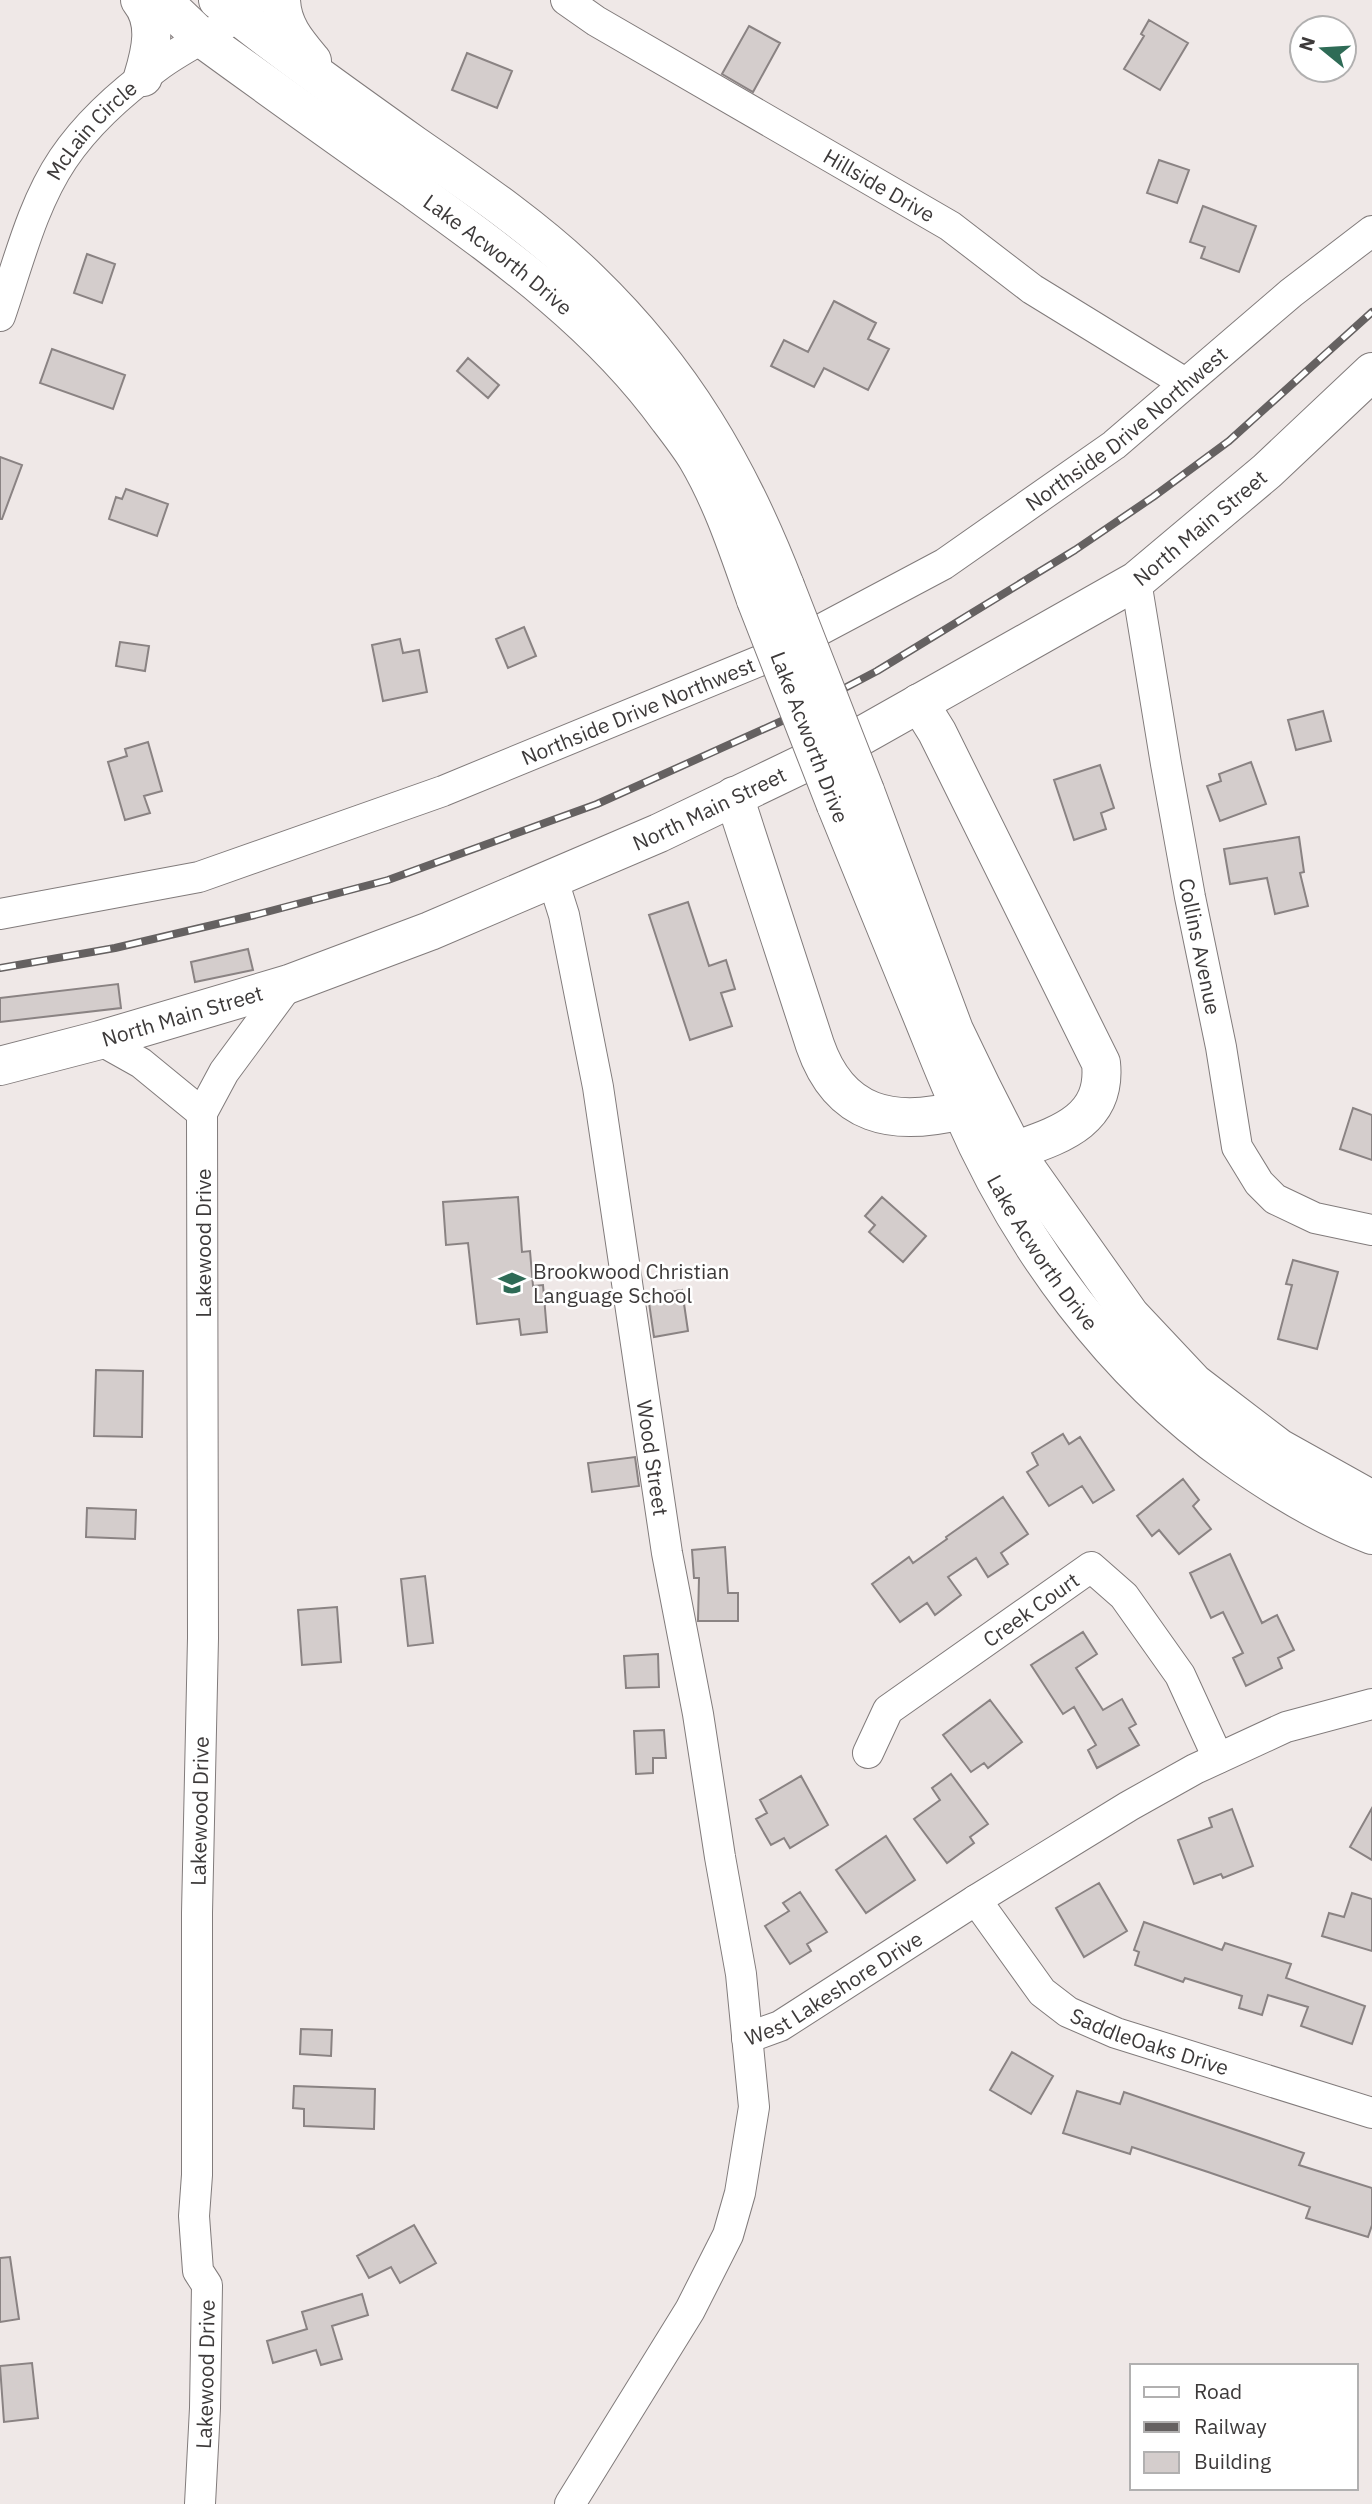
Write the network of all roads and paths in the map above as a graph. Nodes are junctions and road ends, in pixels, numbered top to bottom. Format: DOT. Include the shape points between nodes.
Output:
graph roads {
  1 [pos="140,0"];
  2 [pos="162,0"];
  3 [pos="281,0"];
  4 [pos="566,0"];
  5 [pos="237,5"];
  6 [pos="202,39"];
  7 [pos="144,77"];
  8 [pos="336,90"];
  9 [pos="1372,230"];
  10 [pos="9,260"];
  11 [pos="0,316"];
  12 [pos="1372,372"];
  13 [pos="1185,383"];
  14 [pos="1136,581"];
  15 [pos="770,593"];
  16 [pos="919,702"];
  17 [pos="734,796"];
  18 [pos="851,798"];
  19 [pos="552,877"];
  20 [pos="0,914"];
  21 [pos="289,984"];
  22 [pos="100,1040"];
  23 [pos="0,1066"];
  24 [pos="961,1110"];
  25 [pos="202,1113"];
  26 [pos="1014,1151"];
  27 [pos="1372,1230"];
  28 [pos="1372,1500"];
  29 [pos="1372,1535"];
  30 [pos="1372,1704"];
  31 [pos="869,1753"];
  32 [pos="1218,1758"];
  33 [pos="976,1900"];
  34 [pos="747,2038"];
  35 [pos="1372,2113"];
  36 [pos="200,2504"];
  37 [pos="570,2504"];
  1 -- 7 [label="main road" via="151,22"];
  2 -- 6 [label="main road, Lake Acworth Drive"];
  3 -- 8 [label="main road" via="287,29"];
  4 -- 13 [label="street, Hillside Drive" via="950,226 1032,289"];
  5 -- 6 [label="street, McLain Circle"];
  5 -- 8 [label="main road, Lake Acworth Drive"];
  6 -- 7 [label="street, McLain Circle"];
  6 -- 15 [label="main road, Lake Acworth Drive" via="487,243 557,298 615,352 696,457"];
  7 -- 10 [label="street, McLain Circle" via="86,128 62,160"];
  8 -- 15 [label="main road, Lake Acworth Drive" via="545,242 641,335 711,429 764,531"];
  9 -- 13 [label="street, Northside Drive Northwest"];
  10 -- 11 [label="street, McLain Circle"];
  12 -- 14 [label="main road, North Main Street" via="1267,471"];
  13 -- 20 [label="street, Northside Drive Northwest" via="1114,446 944,564 769,657 443,791 199,877"];
  14 -- 16 [label="main road, North Main Street"];
  14 -- 27 [label="street, Collins Avenue" via="1237,1147 1275,1199 1315,1218"];
  15 -- 18 [label="main road, Lake Acworth Drive, bridge"];
  16 -- 17 [label="main road, North Main Street" via="863,735"];
  16 -- 26 [label="main road" via="1101,1063 1100,1088 1089,1112 1055,1136"];
  17 -- 19 [label="main road, North Main Street"];
  17 -- 24 [label="main road" via="817,1053 835,1085 862,1107 891,1116"];
  18 -- 24 [label="main road, Lake Acworth Drive"];
  18 -- 26 [label="main road, Lake Acworth Drive" via="954,1030"];
  19 -- 21 [label="main road, North Main Street" via="430,931"];
  19 -- 34 [label="street, Wood Street" via="564,915 598,1087 667,1553 741,1974"];
  21 -- 22 [label="main road, North Main Street"];
  21 -- 25 [label="street, Lakewood Drive" via="224,1072"];
  22 -- 23 [label="main road, North Main Street"];
  22 -- 25 [label="street" via="141,1063"];
  24 -- 29 [label="main road, Lake Acworth Drive" via="1034,1245 1083,1314 1132,1370 1208,1440 1262,1478 1299,1502"];
  25 -- 36 [label="street, Lakewood Drive" via="203,1638 194,2216 198,2271 207,2285"];
  26 -- 28 [label="main road, Lake Acworth Drive" via="1130,1315 1194,1383 1279,1448"];
  30 -- 32 [label="street, West Lakeshore Drive" via="1286,1727"];
  31 -- 32 [label="street, Creek Court" via="888,1710 1091,1567 1125,1596 1180,1675"];
  32 -- 33 [label="street, West Lakeshore Drive" via="1129,1806"];
  33 -- 34 [label="street, West Lakeshore Drive" via="779,2026"];
  33 -- 35 [label="street, SaddleOaks Drive" via="1042,1992 1068,2012 1116,2033"];
  34 -- 37 [label="street, West Lakeshore Drive" via="754,2107 728,2235 690,2310"];
}
